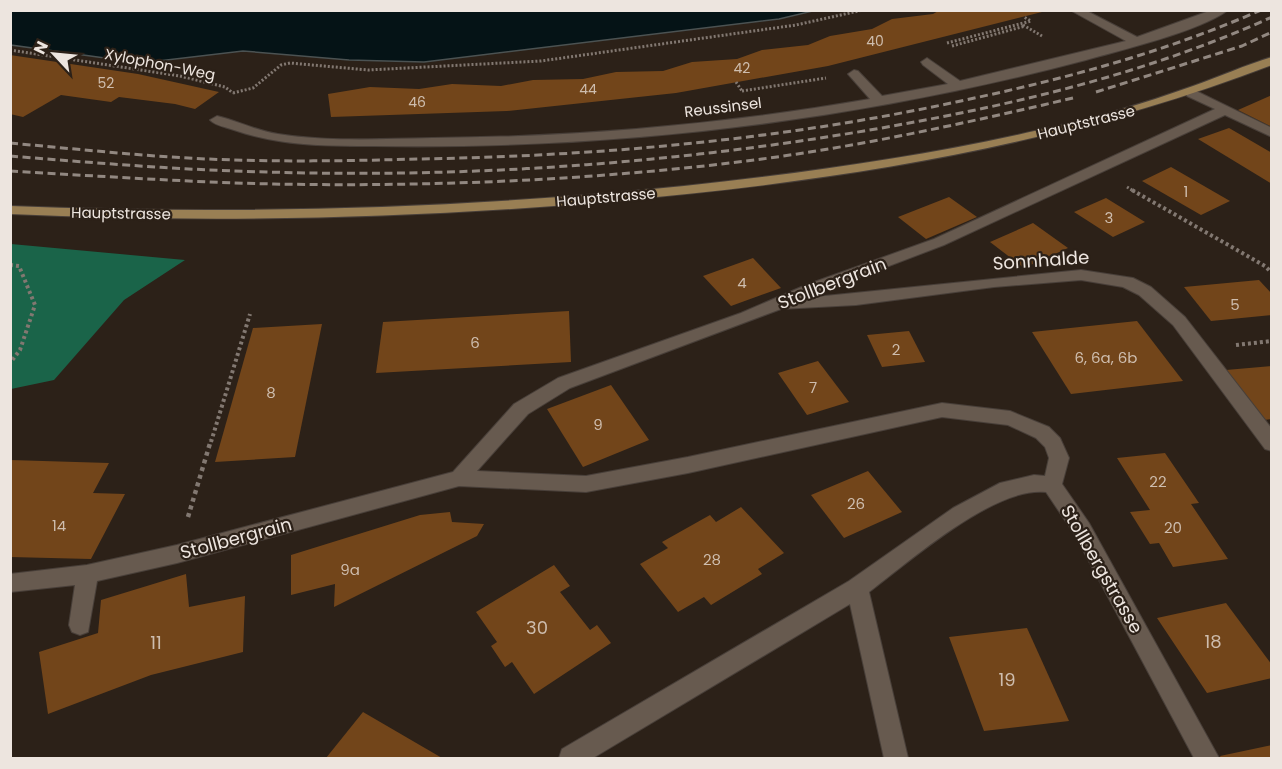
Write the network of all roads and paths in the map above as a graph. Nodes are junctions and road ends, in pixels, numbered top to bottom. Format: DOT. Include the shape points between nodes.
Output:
graph roads {
  1 [pos="863,10"];
  2 [pos="1075,10"];
  3 [pos="1223,10"];
  4 [pos="1024,17"];
  5 [pos="1021,24"];
  6 [pos="1025,26"];
  7 [pos="1034,32"];
  8 [pos="1137,42"];
  9 [pos="946,43"];
  10 [pos="10,50"];
  11 [pos="1272,61"];
  12 [pos="927,62"];
  13 [pos="854,74"];
  14 [pos="736,82"];
  15 [pos="958,86"];
  16 [pos="743,92"];
  17 [pos="731,93"];
  18 [pos="1192,93"];
  19 [pos="880,102"];
  20 [pos="858,106"];
  21 [pos="1224,110"];
  22 [pos="217,120"];
  23 [pos="1272,133"];
  24 [pos="1147,198"];
  25 [pos="10,210"];
  26 [pos="10,265"];
  27 [pos="1272,273"];
  28 [pos="774,306"];
  29 [pos="250,314"];
  30 [pos="10,363"];
  31 [pos="1272,444"];
  32 [pos="459,478"];
  33 [pos="1052,485"];
  34 [pos="177,554"];
  35 [pos="87,574"];
  36 [pos="10,583"];
  37 [pos="857,588"];
  38 [pos="80,625"];
  39 [pos="571,759"];
  40 [pos="896,759"];
  41 [pos="1207,759"];
  1 -- 10 [label="path, Xylophon-Weg" via="796,25 541,61 368,70 290,63 281,65 253,87 233,93 225,87 180,76"];
  2 -- 8 [label="street"];
  3 -- 8 [label="street, Reussinsel"];
  4 -- 5 [label="path" via="1031,21"];
  5 -- 6 [label="path"];
  5 -- 9 [label="path"];
  6 -- 7 [label="path"];
  6 -- 12 [label="path" via="930,52"];
  8 -- 15 [label="street, Reussinsel" via="1052,66"];
  11 -- 18 [label="main road, Hauptstrasse"];
  12 -- 15 [label="street"];
  13 -- 19 [label="street"];
  14 -- 16 [label="path"];
  15 -- 19 [label="street, Reussinsel"];
  16 -- 17 [label="path"];
  16 -- 20 [label="path" via="832,77"];
  18 -- 21 [label="street"];
  18 -- 25 [label="main road, Hauptstrasse" via="1082,125 955,153 735,185 388,213 178,215"];
  19 -- 20 [label="street, Reussinsel"];
  20 -- 22 [label="street, Reussinsel" via="673,130 418,144 269,137"];
  21 -- 23 [label="street"];
  21 -- 28 [label="street, Stollbergrain" via="939,242"];
  24 -- 27 [label="path"];
  26 -- 30 [label="path" via="19,266 34,305 20,350"];
  28 -- 31 [label="street, Sonnhalde" via="1081,275 1127,282 1145,291 1179,321"];
  28 -- 32 [label="street, Stollbergrain" via="564,383 521,409"];
  29 -- 34 [label="path"];
  32 -- 33 [label="street, Stollbergrain" via="586,484 942,410 981,411 1034,428 1050,439 1059,459"];
  32 -- 34 [label="street, Stollbergrain"];
  33 -- 37 [label="street, Stollbergstrasse" via="1034,483 1007,489 960,514"];
  33 -- 41 [label="street, Stollbergstrasse" via="1082,529"];
  34 -- 35 [label="street, Stollbergrain"];
  35 -- 36 [label="street, Stollbergrain"];
  35 -- 38 [label="street"];
  37 -- 39 [label="street, Stollbergstrasse"];
  37 -- 40 [label="street"];
}
